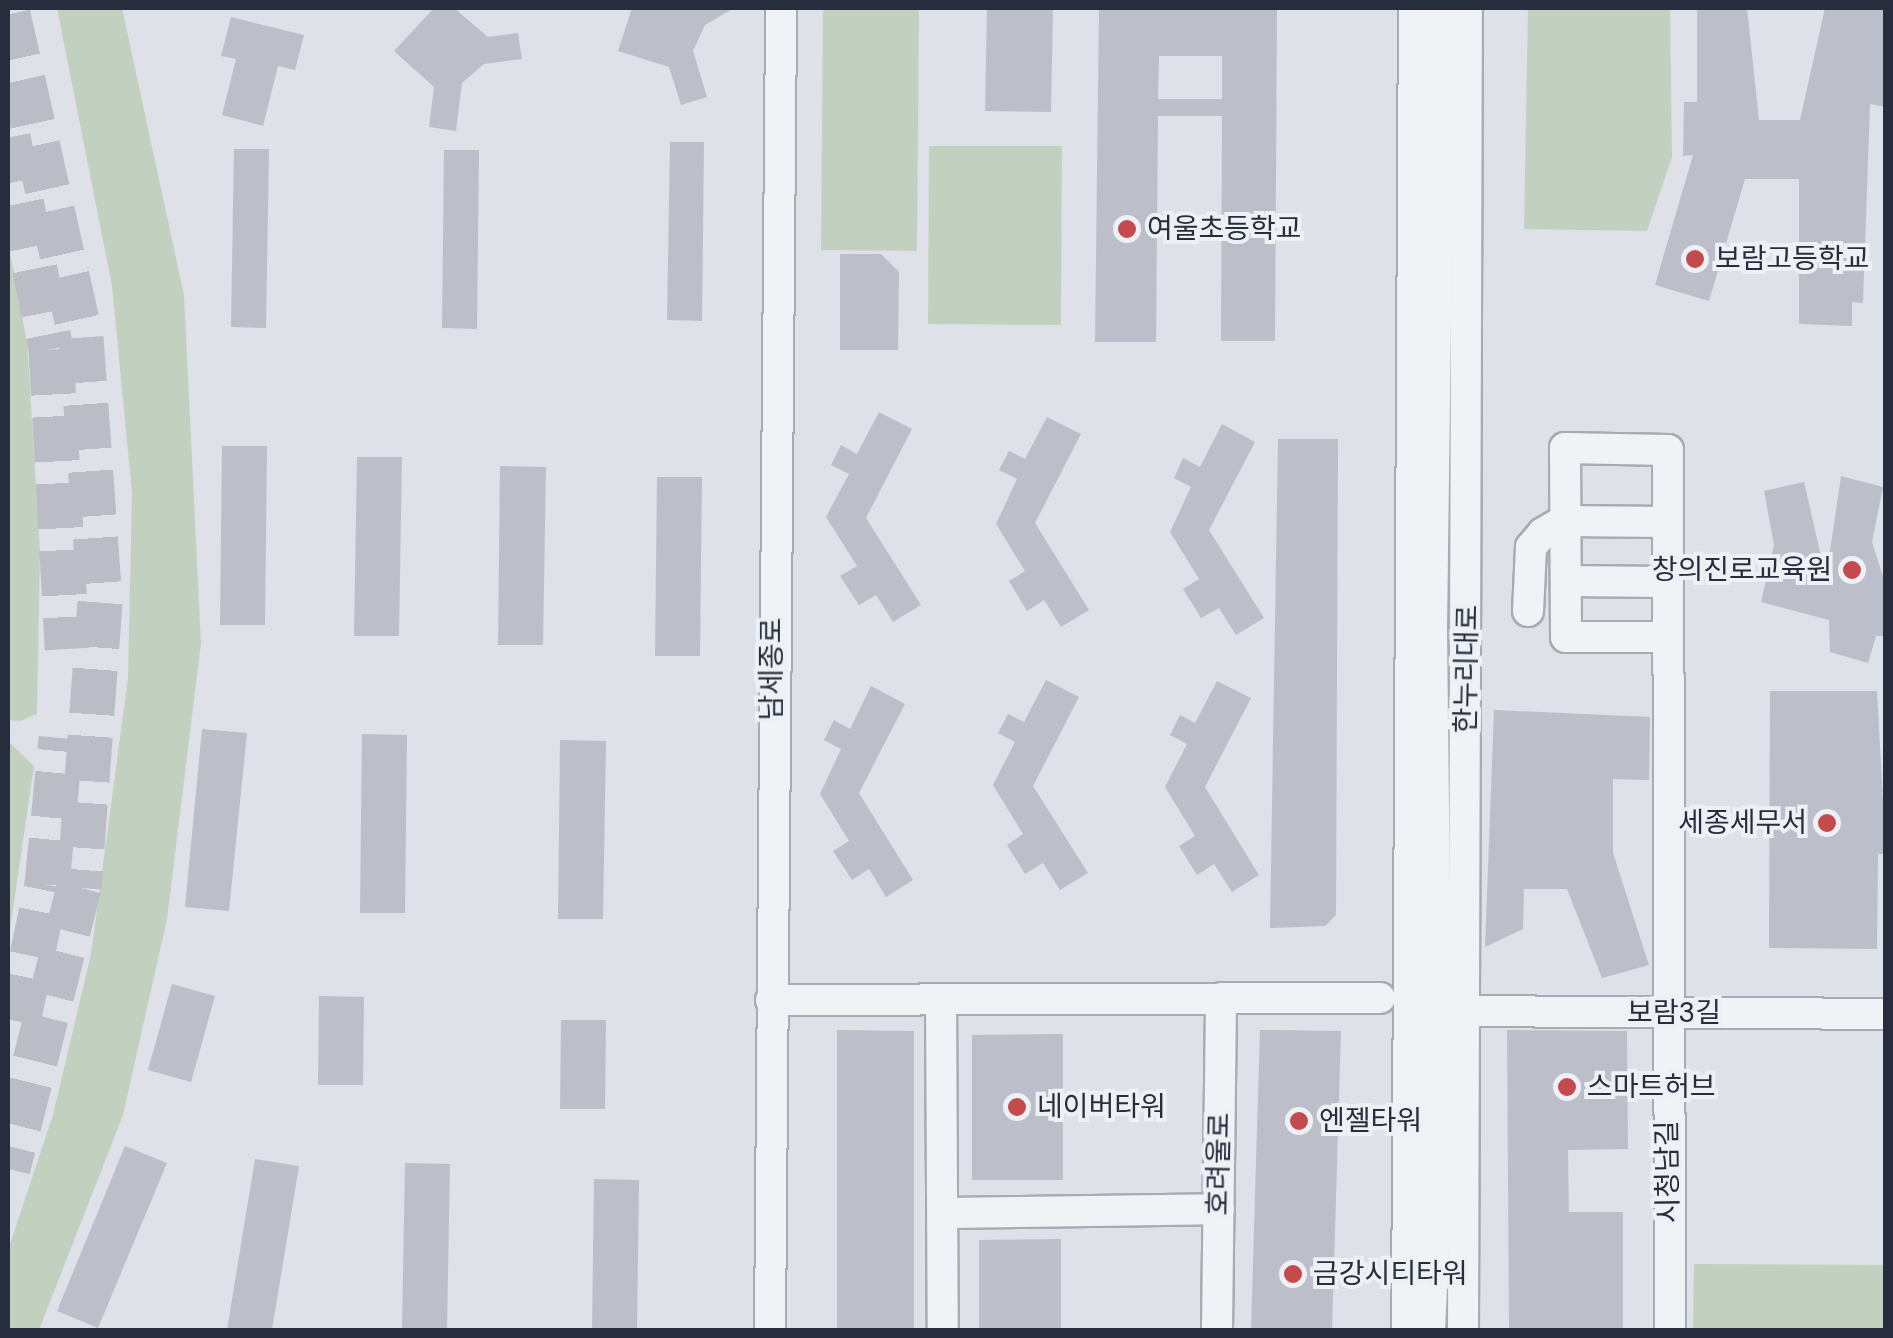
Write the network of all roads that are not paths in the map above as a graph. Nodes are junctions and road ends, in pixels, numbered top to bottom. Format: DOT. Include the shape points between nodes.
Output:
graph roads {
  1 [pos="781,8"];
  2 [pos="1400,8"];
  3 [pos="1414,8"];
  4 [pos="1440,8"];
  5 [pos="1467,8"];
  6 [pos="1486,8"];
  7 [pos="1414,59"];
  8 [pos="1465,64"];
  9 [pos="1564,521"];
  10 [pos="1668,522"];
  11 [pos="1566,581"];
  12 [pos="1667,582"];
  13 [pos="1528,611"];
  14 [pos="1667,637"];
  15 [pos="1408,920"];
  16 [pos="1221,998"];
  17 [pos="1380,998"];
  18 [pos="941,999"];
  19 [pos="771,1000"];
  20 [pos="1463,1011"];
  21 [pos="1666,1013"];
  22 [pos="1886,1014"];
  23 [pos="1408,1087"];
  24 [pos="1218,1209"];
  25 [pos="944,1213"];
  26 [pos="770,1330"];
  27 [pos="943,1330"];
  28 [pos="1217,1330"];
  29 [pos="1407,1330"];
  30 [pos="1430,1330"];
  31 [pos="1463,1330"];
  32 [pos="1670,1330"];
  1 -- 19 [label="street, 남세종로"];
  2 -- 7 [label="street"];
  3 -- 7 [label="street, 한누리대로"];
  4 -- 30 [label="street" via="1438,1168"];
  5 -- 8 [label="street, 한누리대로"];
  6 -- 8 [label="street"];
  7 -- 15 [label="street, 한누리대로"];
  8 -- 20 [label="street, 한누리대로"];
  9 -- 10 [label="street"];
  9 -- 10 [label="street, 시청남길" via="1564,448 1668,450"];
  9 -- 11 [label="street"];
  9 -- 13 [label="street" via="1531,546"];
  10 -- 12 [label="street, 시청남길"];
  11 -- 12 [label="street"];
  11 -- 14 [label="street" via="1566,637"];
  12 -- 14 [label="street, 시청남길"];
  14 -- 21 [label="street, 시청남길"];
  15 -- 17 [label="street"];
  15 -- 23 [label="street, 한누리대로"];
  16 -- 17 [label="street"];
  16 -- 18 [label="street"];
  16 -- 24 [label="street, 호려울로"];
  17 -- 23 [label="street"];
  18 -- 19 [label="street"];
  18 -- 25 [label="street"];
  19 -- 26 [label="street, 남세종로"];
  20 -- 21 [label="street, 보람3길"];
  20 -- 31 [label="street, 한누리대로"];
  21 -- 22 [label="street, 보람3길"];
  21 -- 32 [label="street, 시청남길"];
  23 -- 29 [label="street, 한누리대로"];
  24 -- 25 [label="street"];
  24 -- 28 [label="street, 호려울로"];
  25 -- 27 [label="street"];
}
